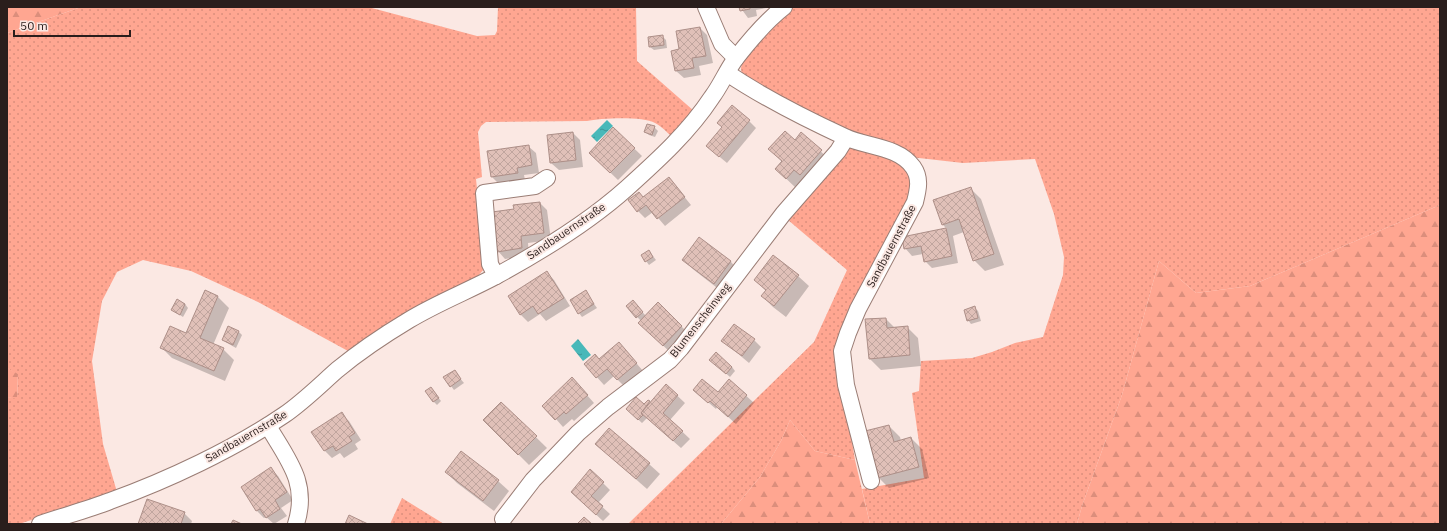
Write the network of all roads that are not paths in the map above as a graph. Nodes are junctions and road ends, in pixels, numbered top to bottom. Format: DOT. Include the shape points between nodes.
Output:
graph roads {
  1 [pos="706,7"];
  2 [pos="784,7"];
  3 [pos="736,58"];
  4 [pos="727,73"];
  5 [pos="846,138"];
  6 [pos="547,178"];
  7 [pos="496,276"];
  8 [pos="268,426"];
  9 [pos="871,481"];
  10 [pos="503,519"];
  11 [pos="40,524"];
  12 [pos="296,524"];
  1 -- 3 [label="street" via="722,44"];
  2 -- 3 [label="street, Sandbauernstraße"];
  3 -- 4 [label="street, Sandbauernstraße"];
  4 -- 5 [label="street, Sandbauernstraße" via="750,88"];
  4 -- 7 [label="street, Sandbauernstraße" via="713,97 689,128 625,190 585,221"];
  5 -- 9 [label="street, Sandbauernstraße" via="886,149 903,158 913,167 918,177 915,202 858,309 842,351 846,385"];
  5 -- 10 [label="street, Blumenscheinweg" via="838,151 783,214 681,348 670,360 578,433 533,480"];
  6 -- 7 [label="street" via="535,186 484,193 490,264"];
  7 -- 8 [label="street, Sandbauernstraße" via="412,318 372,343"];
  8 -- 11 [label="street, Sandbauernstraße" via="205,460 145,488"];
  8 -- 12 [label="street" via="296,473 301,492 301,510"];
}
